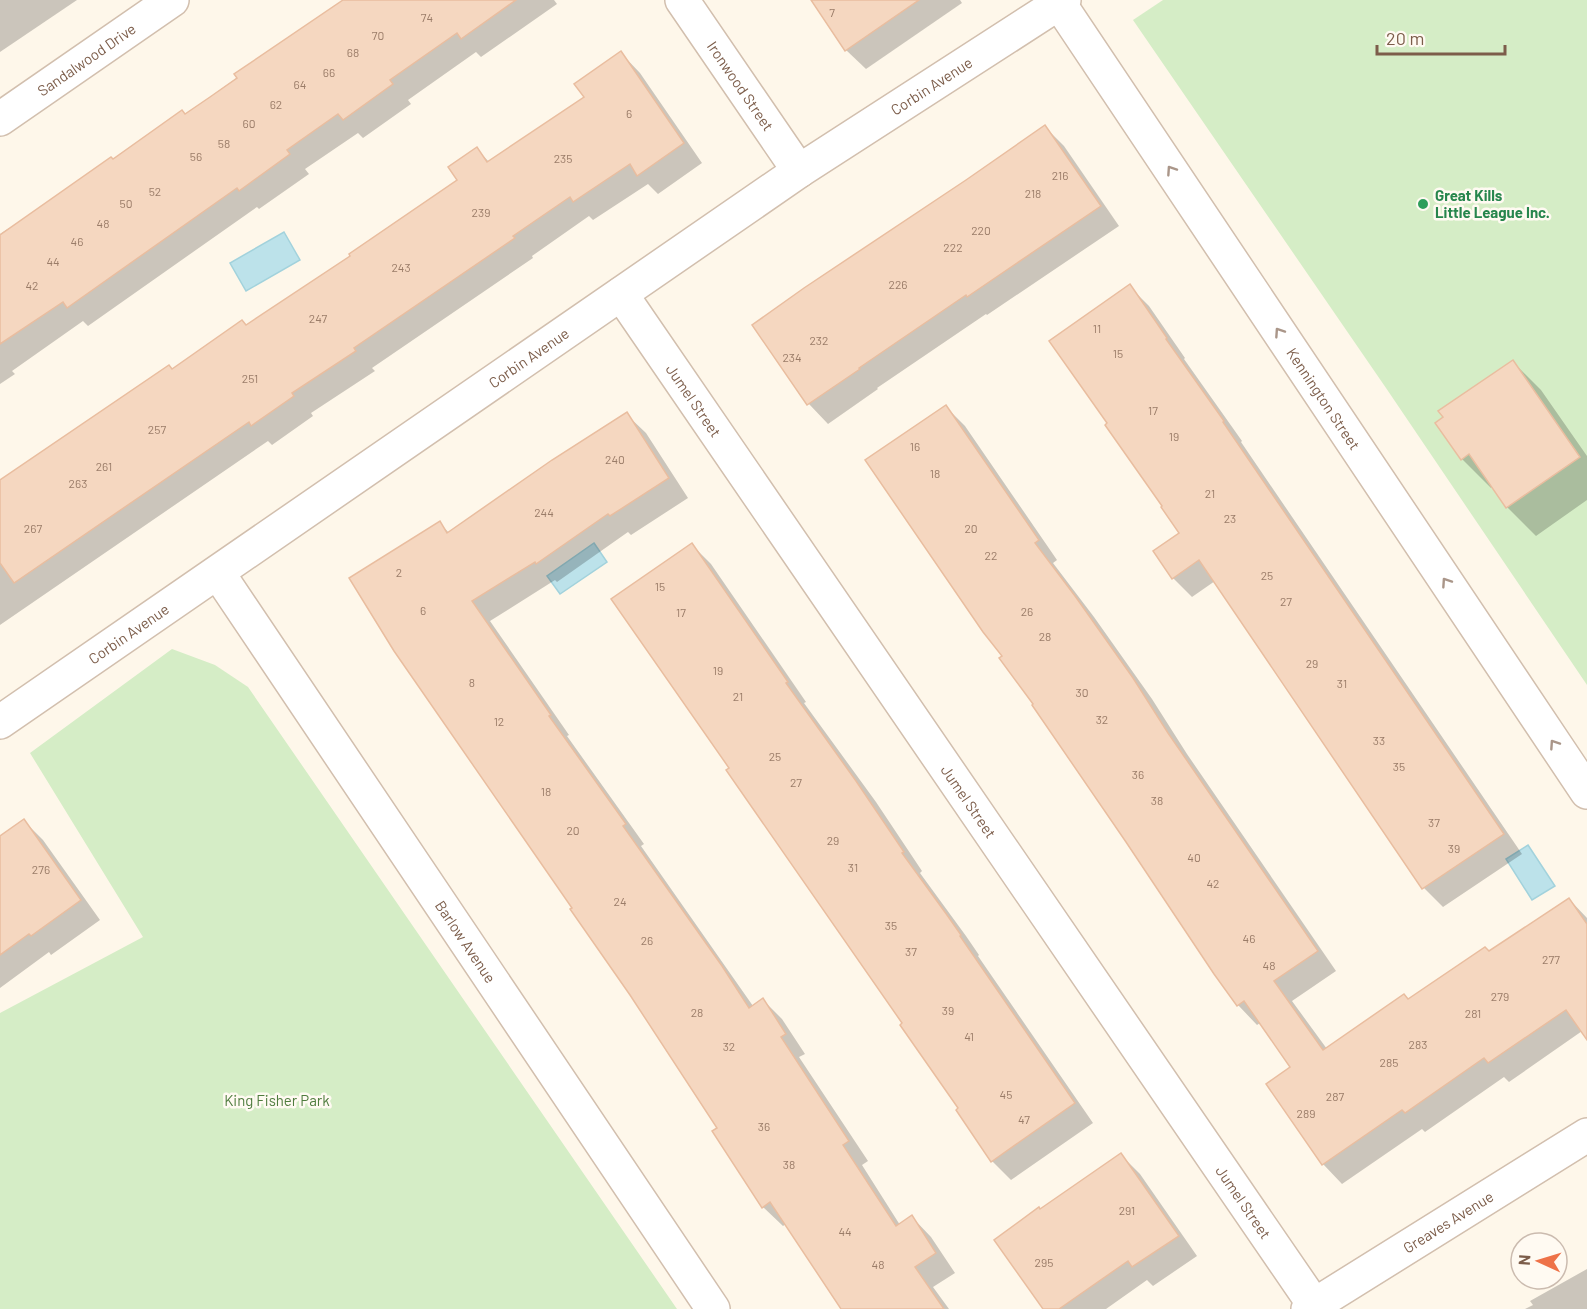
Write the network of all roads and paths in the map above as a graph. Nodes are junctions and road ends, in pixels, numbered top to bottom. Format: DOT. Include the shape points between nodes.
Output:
graph roads {
  1 [pos="172,0"];
  2 [pos="682,0"];
  3 [pos="1061,2"];
  4 [pos="0,119"];
  5 [pos="799,171"];
  6 [pos="621,294"];
  7 [pos="218,573"];
  8 [pos="0,722"];
  9 [pos="1587,792"];
  10 [pos="1587,1135"];
  11 [pos="1314,1308"];
  12 [pos="713,1309"];
  1 -- 4 [label="street, Sandalwood Drive"];
  2 -- 5 [label="street, Ironwood Street"];
  3 -- 5 [label="street, Corbin Avenue"];
  9 -- 3 [label="street, Kennington Street, one-way"];
  5 -- 6 [label="street, Corbin Avenue"];
  6 -- 7 [label="street, Corbin Avenue"];
  6 -- 11 [label="street, Jumel Street"];
  7 -- 8 [label="street, Corbin Avenue"];
  7 -- 12 [label="street, Barlow Avenue"];
  10 -- 11 [label="street, Greaves Avenue"];
}
